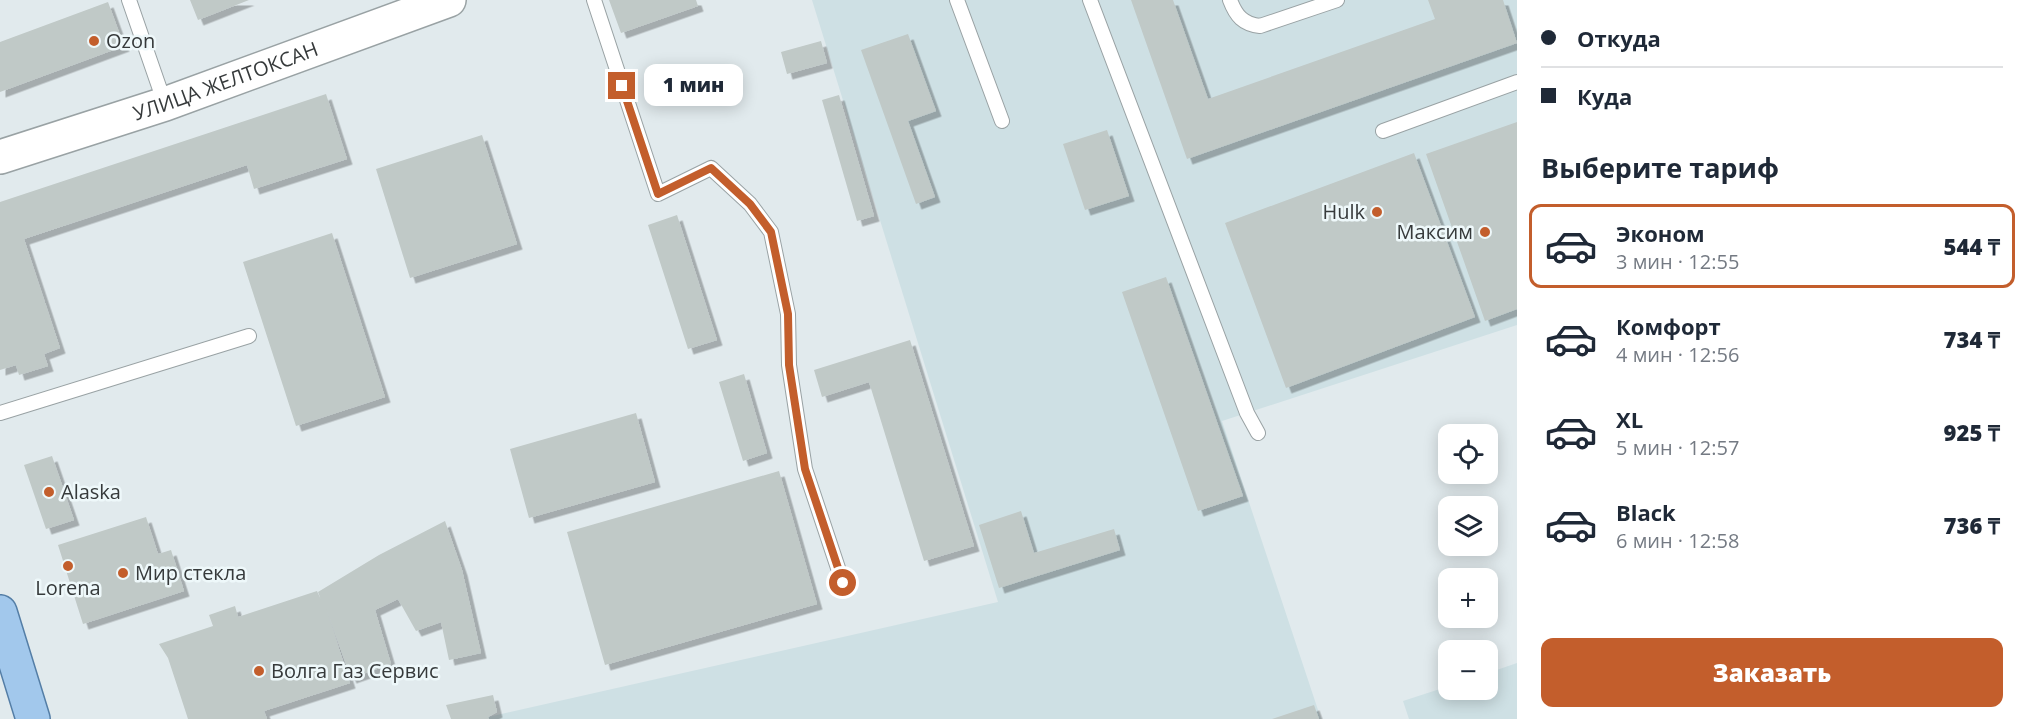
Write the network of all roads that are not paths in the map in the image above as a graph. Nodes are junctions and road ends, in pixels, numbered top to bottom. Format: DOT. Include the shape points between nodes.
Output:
graph roads {
  1 [pos="129,0"];
  2 [pos="594,0"];
  3 [pos="957,0"];
  4 [pos="1090,0"];
  5 [pos="1230,0"];
  6 [pos="1337,0"];
  7 [pos="438,2"];
  8 [pos="1517,82"];
  9 [pos="165,104"];
  10 [pos="1002,121"];
  11 [pos="1383,131"];
  12 [pos="0,157"];
  13 [pos="249,336"];
  14 [pos="0,413"];
  15 [pos="1258,433"];
  16 [pos="843,583"];
  17 [pos="0,612"];
  18 [pos="33,719"];
  1 -- 9 [label="lane"];
  2 -- 16 [label="lane" via="658,194 711,168 750,204 771,232 788,314 789,365 805,469"];
  3 -- 10 [label="lane"];
  4 -- 15 [label="lane" via="1247,413"];
  5 -- 6 [label="lane" via="1235,14 1248,25 1260,26"];
  7 -- 9 [label="street, УЛИЦА ЖЕЛТОКСАН"];
  8 -- 11 [label="lane"];
  9 -- 12 [label="street, УЛИЦА ЖЕЛТОКСАН"];
  13 -- 14 [label="lane"];
  17 -- 18 [label="main road"];
}
